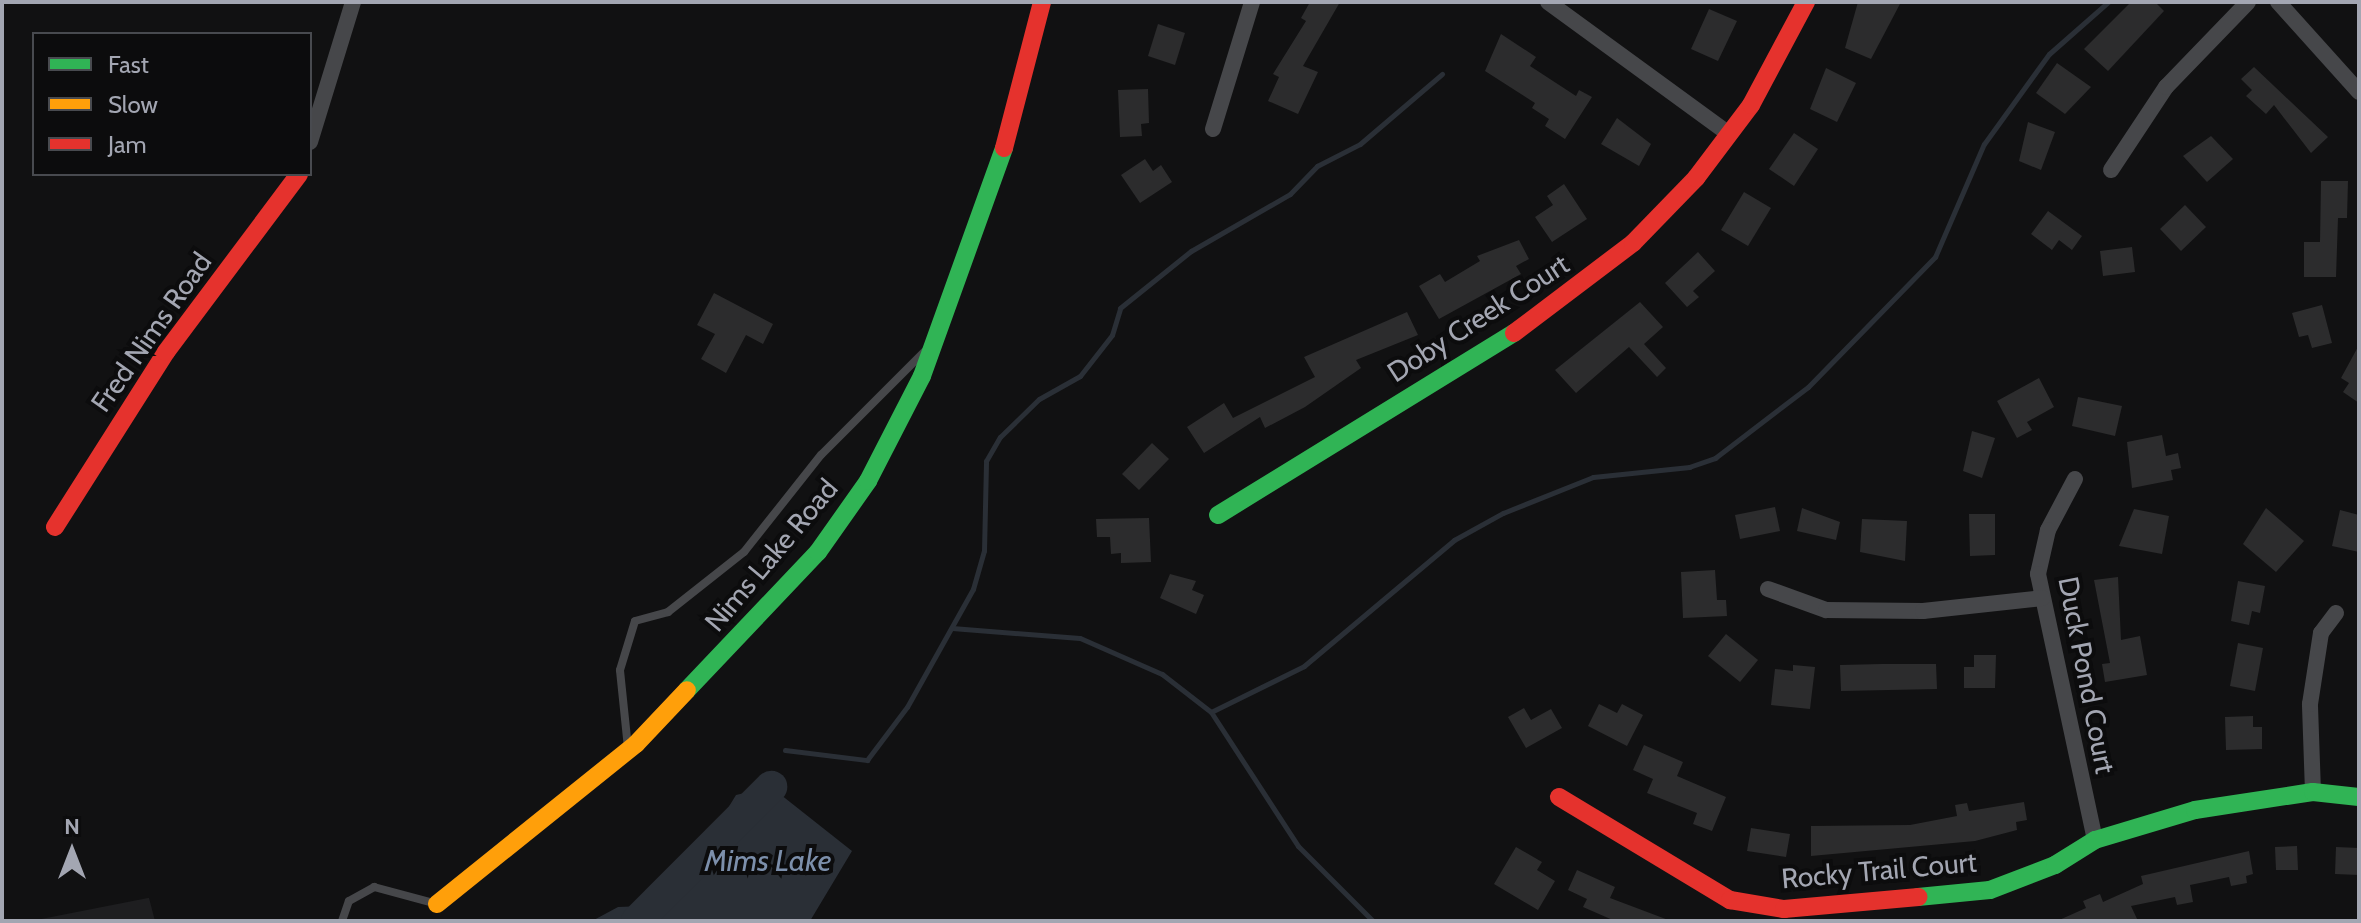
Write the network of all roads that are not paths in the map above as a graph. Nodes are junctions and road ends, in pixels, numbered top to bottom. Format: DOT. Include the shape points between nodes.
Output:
graph roads {
  1 [pos="353,2"];
  2 [pos="1042,2"];
  3 [pos="1252,2"];
  4 [pos="1548,2"];
  5 [pos="1806,2"];
  6 [pos="2248,2"];
  7 [pos="2278,2"];
  8 [pos="2359,92"];
  9 [pos="1213,129"];
  10 [pos="1729,134"];
  11 [pos="312,135"];
  12 [pos="2111,170"];
  13 [pos="298,176"];
  14 [pos="935,341"];
  15 [pos="2075,479"];
  16 [pos="1218,515"];
  17 [pos="55,527"];
  18 [pos="1768,589"];
  19 [pos="2042,598"];
  20 [pos="2336,613"];
  21 [pos="629,749"];
  22 [pos="2313,792"];
  23 [pos="1559,797"];
  24 [pos="2359,797"];
  25 [pos="2095,840"];
  26 [pos="437,904"];
  27 [pos="342,921"];
  1 -- 11 [label="street"];
  2 -- 14 [label="street, Nims Lake Road" via="1000,163"];
  3 -- 9 [label="street"];
  4 -- 10 [label="street"];
  5 -- 10 [label="street, Doby Creek Court"];
  6 -- 12 [label="street" via="2166,87"];
  7 -- 8 [label="street"];
  10 -- 16 [label="street, Doby Creek Court" via="1633,243 1556,307"];
  13 -- 17 [label="street, Fred Nims Road" via="166,352"];
  14 -- 21 [label="street, Nims Lake Road" via="868,481 818,552"];
  14 -- 21 [label="lane" via="821,455 744,552 668,612 635,621 620,670"];
  15 -- 19 [label="street, Duck Pond Court" via="2048,530 2038,574"];
  18 -- 19 [label="street" via="1826,610 1923,611"];
  19 -- 25 [label="street, Duck Pond Court"];
  20 -- 22 [label="street" via="2321,633 2310,704"];
  21 -- 26 [label="street, Nims Lake Road"];
  22 -- 24 [label="street, Rocky Trail Court"];
  22 -- 25 [label="street, Rocky Trail Court" via="2195,810"];
  23 -- 25 [label="street, Rocky Trail Court" via="1730,900 1784,909 1990,890 2055,865"];
  26 -- 27 [label="lane" via="374,887 349,901"];
}
